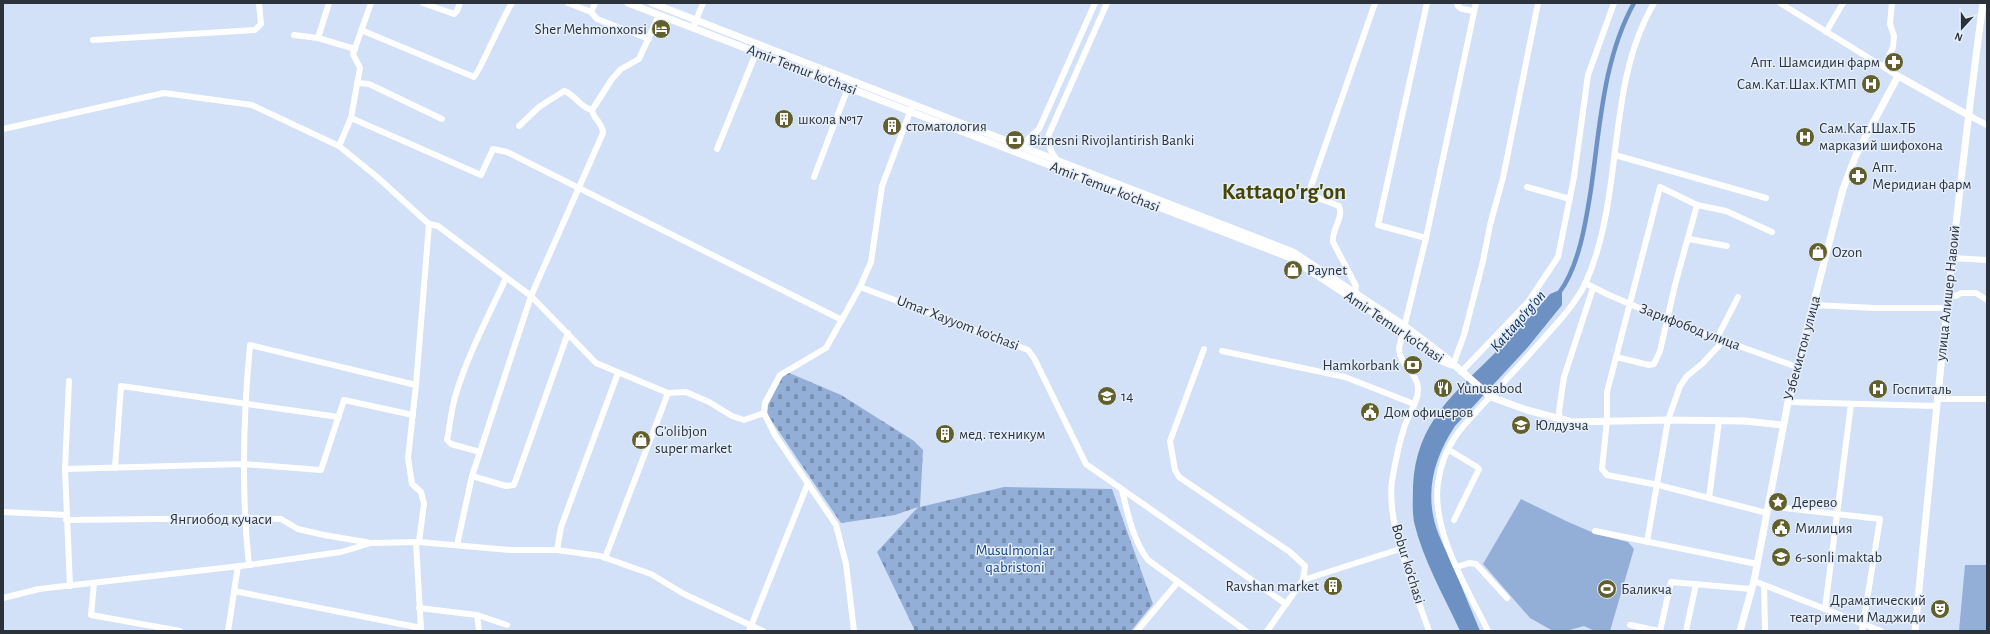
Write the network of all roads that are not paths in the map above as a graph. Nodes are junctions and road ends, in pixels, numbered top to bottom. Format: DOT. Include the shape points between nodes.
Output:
graph roads {
  1 [pos="259,3"];
  2 [pos="329,3"];
  3 [pos="371,3"];
  4 [pos="423,3"];
  5 [pos="460,3"];
  6 [pos="512,3"];
  7 [pos="568,3"];
  8 [pos="594,3"];
  9 [pos="628,3"];
  10 [pos="652,3"];
  11 [pos="703,3"];
  12 [pos="1096,3"];
  13 [pos="1107,3"];
  14 [pos="1375,3"];
  15 [pos="1427,3"];
  16 [pos="1457,3"];
  17 [pos="1476,3"];
  18 [pos="1538,3"];
  19 [pos="1614,3"];
  20 [pos="1654,3"];
  21 [pos="1780,3"];
  22 [pos="1843,3"];
  23 [pos="1892,3"];
  24 [pos="1983,3"];
  25 [pos="1473,11"];
  26 [pos="591,12"];
  27 [pos="659,15"];
  28 [pos="696,20"];
  29 [pos="693,28"];
  30 [pos="361,30"];
  31 [pos="1826,32"];
  32 [pos="294,35"];
  33 [pos="318,38"];
  34 [pos="649,39"];
  35 [pos="93,40"];
  36 [pos="354,49"];
  37 [pos="756,53"];
  38 [pos="1884,67"];
  39 [pos="1898,76"];
  40 [pos="357,83"];
  41 [pos="848,88"];
  42 [pos="913,104"];
  43 [pos="592,110"];
  44 [pos="910,112"];
  45 [pos="1968,115"];
  46 [pos="351,118"];
  47 [pos="442,119"];
  48 [pos="1987,125"];
  49 [pos="519,126"];
  50 [pos="3,129"];
  51 [pos="339,146"];
  52 [pos="1023,147"];
  53 [pos="717,149"];
  54 [pos="1020,154"];
  55 [pos="1615,155"];
  56 [pos="1057,160"];
  57 [pos="814,177"];
  58 [pos="1527,186"];
  59 [pos="579,188"];
  60 [pos="1766,198"];
  61 [pos="1570,199"];
  62 [pos="1697,205"];
  63 [pos="428,224"];
  64 [pos="1228,230"];
  65 [pos="1772,232"];
  66 [pos="1426,238"];
  67 [pos="1689,239"];
  68 [pos="1727,246"];
  69 [pos="1952,258"];
  70 [pos="1987,260"];
  71 [pos="506,278"];
  72 [pos="1586,283"];
  73 [pos="860,287"];
  74 [pos="1593,288"];
  75 [pos="1355,292"];
  76 [pos="1948,294"];
  77 [pos="531,296"];
  78 [pos="1738,297"];
  79 [pos="1987,300"];
  80 [pos="1630,303"];
  81 [pos="1813,305"];
  82 [pos="1947,308"];
  83 [pos="842,320"];
  84 [pos="1667,320"];
  85 [pos="1404,329"];
  86 [pos="568,333"];
  87 [pos="1717,338"];
  88 [pos="1724,340"];
  89 [pos="1204,349"];
  90 [pos="1222,351"];
  91 [pos="1616,357"];
  92 [pos="1453,366"];
  93 [pos="1797,368"];
  94 [pos="618,373"];
  95 [pos="1463,374"];
  96 [pos="69,380"];
  97 [pos="416,385"];
  98 [pos="668,393"];
  99 [pos="1489,396"];
  100 [pos="1987,398"];
  101 [pos="1937,399"];
  102 [pos="1788,402"];
  103 [pos="244,403"];
  104 [pos="1414,404"];
  105 [pos="1851,404"];
  106 [pos="1936,406"];
  107 [pos="764,413"];
  108 [pos="413,415"];
  109 [pos="339,417"];
  110 [pos="1560,420"];
  111 [pos="1608,420"];
  112 [pos="1668,420"];
  113 [pos="1719,420"];
  114 [pos="1782,425"];
  115 [pos="1448,450"];
  116 [pos="480,452"];
  117 [pos="242,464"];
  118 [pos="115,468"];
  119 [pos="65,469"];
  120 [pos="472,476"];
  121 [pos="808,483"];
  122 [pos="1658,485"];
  123 [pos="1122,490"];
  124 [pos="1709,498"];
  125 [pos="1768,509"];
  126 [pos="3,512"];
  127 [pos="1838,515"];
  128 [pos="66,517"];
  129 [pos="244,518"];
  130 [pos="1454,520"];
  131 [pos="1595,531"];
  132 [pos="417,542"];
  133 [pos="1647,542"];
  134 [pos="371,543"];
  135 [pos="457,545"];
  136 [pos="1400,549"];
  137 [pos="557,550"];
  138 [pos="605,558"];
  139 [pos="1757,564"];
  140 [pos="249,565"];
  141 [pos="238,566"];
  142 [pos="1457,568"];
  143 [pos="1303,580"];
  144 [pos="1754,581"];
  145 [pos="1178,582"];
  146 [pos="94,583"];
  147 [pos="1696,584"];
  148 [pos="1764,585"];
  149 [pos="70,586"];
  150 [pos="1752,589"];
  151 [pos="234,591"];
  152 [pos="3,598"];
  153 [pos="1507,598"];
  154 [pos="1286,604"];
  155 [pos="420,608"];
  156 [pos="1825,609"];
  157 [pos="477,615"];
  158 [pos="507,625"];
  159 [pos="1630,625"];
  160 [pos="750,628"];
  161 [pos="1863,628"];
  162 [pos="421,629"];
  163 [pos="180,631"];
  164 [pos="228,631"];
  165 [pos="479,631"];
  166 [pos="763,631"];
  167 [pos="854,631"];
  168 [pos="1137,631"];
  169 [pos="1246,631"];
  170 [pos="1267,631"];
  171 [pos="1429,631"];
  172 [pos="1488,631"];
  173 [pos="1659,631"];
  174 [pos="1686,631"];
  175 [pos="1740,631"];
  176 [pos="1765,631"];
  177 [pos="1881,631"];
  178 [pos="1915,631"];
  1 -- 35 [label="street" via="261,24 255,30"];
  2 -- 33 [label="street"];
  3 -- 30 [label="street"];
  4 -- 5 [label="street" via="454,14"];
  6 -- 30 [label="street" via="474,77"];
  7 -- 26 [label="street"];
  8 -- 26 [label="street"];
  9 -- 27 [label="main road, Amir Temur ko'chasi"];
  10 -- 28 [label="main road, Amir Temur ko'chasi"];
  11 -- 28 [label="street"];
  12 -- 52 [label="street" via="1039,128"];
  13 -- 56 [label="street" via="1049,134 1050,148"];
  14 -- 75 [label="street" via="1310,189 1314,196 1340,206 1340,215 1332,235 1333,242 1356,286"];
  15 -- 66 [label="street" via="1378,225"];
  16 -- 25 [label="street" via="1462,9"];
  17 -- 25 [label="street"];
  18 -- 92 [label="street" via="1484,261"];
  19 -- 61 [label="street" via="1588,75"];
  20 -- 55 [label="street" via="1639,32 1630,62"];
  21 -- 31 [label="street"];
  22 -- 31 [label="street"];
  23 -- 38 [label="street" via="1890,24 1894,36 1893,47"];
  24 -- 45 [label="main road, улица Алишер Навоий"];
  25 -- 66 [label="street"];
  26 -- 34 [label="street" via="597,19"];
  27 -- 29 [label="main road, Amir Temur ko'chasi"];
  27 -- 34 [label="street"];
  28 -- 29 [label="street"];
  28 -- 42 [label="main road, Amir Temur ko'chasi"];
  29 -- 37 [label="main road, Amir Temur ko'chasi"];
  30 -- 36 [label="street"];
  31 -- 38 [label="street"];
  32 -- 33 [label="street"];
  33 -- 36 [label="street"];
  34 -- 43 [label="street" via="639,59 616,74"];
  36 -- 40 [label="street" via="353,54 360,68"];
  37 -- 41 [label="main road, Amir Temur ko'chasi"];
  37 -- 53 [label="street"];
  38 -- 39 [label="street"];
  39 -- 45 [label="main road"];
  39 -- 81 [label="main road, Узбекистон улица" via="1856,155 1846,182"];
  40 -- 46 [label="street"];
  40 -- 47 [label="street" via="369,84"];
  41 -- 44 [label="main road, Amir Temur ko'chasi"];
  41 -- 57 [label="street"];
  42 -- 44 [label="street"];
  42 -- 52 [label="main road, Amir Temur ko'chasi"];
  43 -- 49 [label="street" via="586,109 564,92 539,107"];
  43 -- 59 [label="street" via="592,114 603,128 603,133"];
  44 -- 54 [label="main road, Amir Temur ko'chasi"];
  44 -- 73 [label="street" via="882,186 871,262"];
  45 -- 48 [label="street"];
  45 -- 69 [label="main road, улица Алишер Навоий"];
  46 -- 51 [label="street"];
  46 -- 59 [label="street" via="481,175 493,149 507,152"];
  50 -- 51 [label="street" via="164,93 252,105"];
  51 -- 63 [label="street"];
  52 -- 54 [label="street"];
  52 -- 56 [label="main road, Amir Temur ko'chasi"];
  54 -- 64 [label="main road, Amir Temur ko'chasi"];
  55 -- 60 [label="street"];
  55 -- 72 [label="street" via="1603,225"];
  56 -- 64 [label="main road, Amir Temur ko'chasi"];
  58 -- 61 [label="street"];
  59 -- 77 [label="street"];
  59 -- 83 [label="street"];
  61 -- 95 [label="street" via="1558,258 1528,302"];
  62 -- 65 [label="street" via="1726,211"];
  62 -- 67 [label="street"];
  62 -- 80 [label="street" via="1660,187"];
  63 -- 71 [label="street" via="438,226"];
  63 -- 97 [label="street"];
  64 -- 75 [label="main road, Amir Temur ko'chasi" via="1293,252"];
  64 -- 85 [label="main road, Amir Temur ko'chasi" via="1300,263"];
  66 -- 85 [label="street"];
  67 -- 68 [label="street"];
  67 -- 84 [label="street"];
  69 -- 70 [label="street"];
  69 -- 76 [label="main road, улица Алишер Навоий"];
  71 -- 77 [label="street"];
  71 -- 116 [label="street" via="475,343 457,392 447,440 450,444"];
  72 -- 74 [label="street, Зарифобод улица"];
  72 -- 99 [label="street" via="1561,319"];
  73 -- 83 [label="street"];
  73 -- 123 [label="street, Umar Xayyom ko‘chasi" via="1028,350 1086,464"];
  74 -- 80 [label="street, Зарифобод улица"];
  74 -- 110 [label="street" via="1564,377"];
  75 -- 85 [label="main road, Amir Temur ko'chasi"];
  76 -- 79 [label="street" via="1956,296 1961,293 1976,293"];
  76 -- 82 [label="main road, улица Алишер Навоий"];
  77 -- 86 [label="street"];
  77 -- 116 [label="street"];
  78 -- 87 [label="street"];
  80 -- 84 [label="street, Зарифобод улица"];
  80 -- 91 [label="street"];
  81 -- 82 [label="street"];
  81 -- 93 [label="main road, Узбекистон улица"];
  82 -- 101 [label="main road, улица Алишер Навоий"];
  83 -- 107 [label="street" via="826,348 780,375 764,403"];
  84 -- 87 [label="street, Зарифобод улица"];
  84 -- 91 [label="street" via="1660,351 1654,364"];
  85 -- 92 [label="main road, Amir Temur ko'chasi" via="1439,360"];
  85 -- 104 [label="street, Bobur ko'chasi" via="1399,356 1416,380 1418,390"];
  86 -- 94 [label="street" via="596,363"];
  86 -- 120 [label="street" via="514,485 506,486"];
  87 -- 88 [label="street, Зарифобод улица"];
  88 -- 93 [label="street, Зарифобод улица"];
  88 -- 112 [label="street" via="1687,376 1680,386"];
  89 -- 143 [label="street" via="1170,441 1175,470 1179,477 1290,552 1305,566"];
  90 -- 104 [label="street" via="1345,377"];
  91 -- 111 [label="street" via="1608,392"];
  92 -- 95 [label="main road, Amir Temur ko'chasi"];
  93 -- 102 [label="main road, Узбекистон улица"];
  94 -- 98 [label="street"];
  94 -- 137 [label="street" via="561,527"];
  95 -- 99 [label="main road, Amir Temur ko'chasi"];
  96 -- 119 [label="street"];
  97 -- 103 [label="street" via="250,345"];
  97 -- 108 [label="street"];
  98 -- 107 [label="street" via="686,392 744,420"];
  98 -- 138 [label="street"];
  99 -- 110 [label="main road"];
  99 -- 115 [label="street" via="1454,438"];
  100 -- 101 [label="street"];
  101 -- 106 [label="main road, улица Алишер Навоий"];
  102 -- 105 [label="street"];
  102 -- 114 [label="main road, Узбекистон улица"];
  103 -- 109 [label="street"];
  103 -- 117 [label="street"];
  103 -- 118 [label="street" via="121,386"];
  104 -- 136 [label="street, Bobur ko'chasi" via="1405,426 1392,483 1394,518"];
  105 -- 106 [label="street"];
  105 -- 127 [label="street"];
  106 -- 178 [label="main road, улица Алишер Навоий"];
  107 -- 121 [label="street" via="775,435"];
  108 -- 109 [label="street" via="344,400"];
  108 -- 132 [label="street" via="408,458 412,484 421,492 424,504"];
  109 -- 117 [label="street" via="321,470"];
  110 -- 111 [label="main road"];
  111 -- 112 [label="main road"];
  111 -- 122 [label="street" via="1603,473"];
  112 -- 113 [label="main road"];
  112 -- 122 [label="street"];
  113 -- 114 [label="main road"];
  113 -- 124 [label="street"];
  114 -- 125 [label="main road, Узбекистон улица"];
  115 -- 130 [label="street" via="1478,469"];
  115 -- 142 [label="street" via="1438,481 1437,503 1444,535"];
  116 -- 120 [label="street"];
  117 -- 118 [label="street"];
  117 -- 129 [label="street"];
  118 -- 119 [label="street"];
  119 -- 128 [label="street"];
  120 -- 135 [label="street"];
  121 -- 160 [label="street"];
  121 -- 167 [label="street" via="836,525 846,564"];
  122 -- 124 [label="street"];
  122 -- 133 [label="street"];
  123 -- 145 [label="street" via="1132,531 1140,550 1148,560"];
  123 -- 154 [label="street, Umar Xayyom ko‘chasi"];
  124 -- 125 [label="street"];
  125 -- 127 [label="street"];
  125 -- 139 [label="main road, Узбекистон улица"];
  126 -- 128 [label="street, Янгиобод кучаси"];
  127 -- 156 [label="street"];
  127 -- 161 [label="street" via="1880,519"];
  128 -- 129 [label="street, Янгиобод кучаси"];
  128 -- 149 [label="street"];
  129 -- 134 [label="street, Янгиобод кучаси" via="281,520 298,529"];
  129 -- 140 [label="street"];
  131 -- 133 [label="street"];
  132 -- 134 [label="street, Янгиобод кучаси"];
  132 -- 135 [label="street, Янгиобод кучаси"];
  132 -- 155 [label="street"];
  133 -- 139 [label="street"];
  134 -- 140 [label="street, Янгиобод кучаси" via="341,552"];
  135 -- 137 [label="street, Янгиобод кучаси" via="510,550"];
  136 -- 143 [label="street"];
  136 -- 171 [label="street, Bobur ko'chasi"];
  137 -- 138 [label="street, Янгиобод кучаси"];
  138 -- 160 [label="street, Янгиобод кучаси" via="651,574"];
  139 -- 144 [label="main road, Узбекистон улица"];
  140 -- 141 [label="street, Янгиобод кучаси"];
  141 -- 146 [label="street, Янгиобод кучаси"];
  141 -- 151 [label="street"];
  142 -- 153 [label="street" via="1469,563 1476,564"];
  142 -- 172 [label="street"];
  143 -- 154 [label="street"];
  144 -- 148 [label="street"];
  144 -- 150 [label="main road, Узбекистон улица"];
  145 -- 168 [label="street"];
  145 -- 169 [label="street"];
  146 -- 149 [label="street, Янгиобод кучаси"];
  146 -- 163 [label="street" via="91,615"];
  147 -- 150 [label="street"];
  147 -- 173 [label="street" via="1671,582"];
  147 -- 174 [label="street"];
  148 -- 156 [label="street"];
  148 -- 176 [label="street"];
  149 -- 152 [label="street, Янгиобод кучаси" via="39,589"];
  150 -- 175 [label="main road, Узбекистон улица"];
  151 -- 162 [label="street"];
  151 -- 164 [label="street"];
  154 -- 170 [label="street"];
  155 -- 157 [label="street"];
  155 -- 162 [label="street"];
  156 -- 161 [label="street"];
  157 -- 158 [label="street"];
  157 -- 165 [label="street"];
  159 -- 173 [label="street"];
  160 -- 166 [label="street, Янгиобод кучаси"];
  161 -- 177 [label="street"];
}
